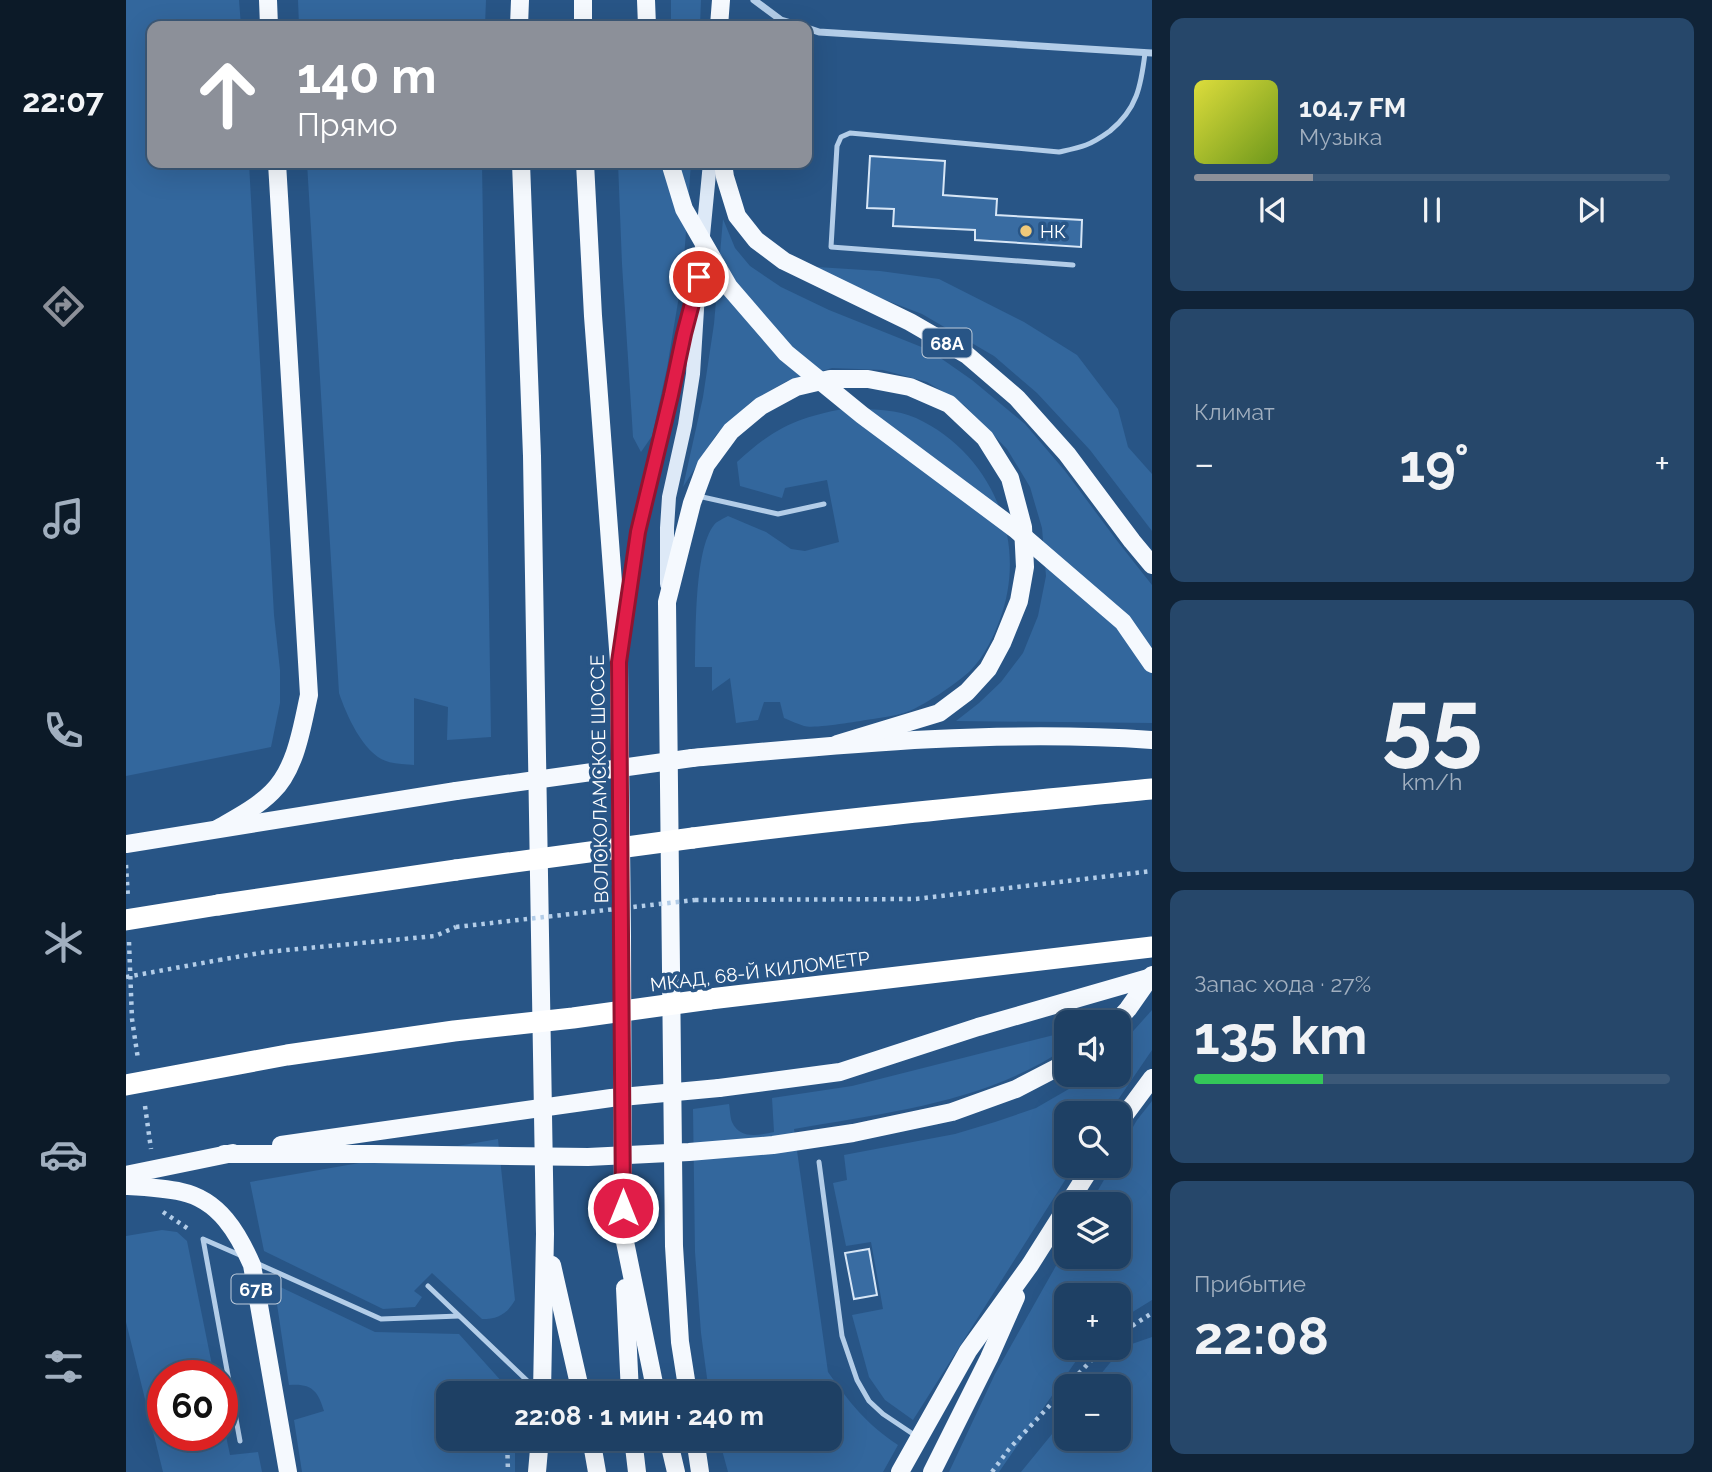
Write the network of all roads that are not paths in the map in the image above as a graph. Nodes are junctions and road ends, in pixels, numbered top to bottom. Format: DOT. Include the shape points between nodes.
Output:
graph roads {
  1 [pos="268,0"];
  2 [pos="520,0"];
  3 [pos="583,0"];
  4 [pos="646,0"];
  5 [pos="721,0"];
  6 [pos="754,0"];
  7 [pos="269,21"];
  8 [pos="519,21"];
  9 [pos="583,21"];
  10 [pos="647,21"];
  11 [pos="719,21"];
  12 [pos="787,21"];
  13 [pos="812,30"];
  14 [pos="1148,53"];
  15 [pos="277,168"];
  16 [pos="521,168"];
  17 [pos="586,168"];
  18 [pos="672,168"];
  19 [pos="710,168"];
  20 [pos="724,168"];
  21 [pos="1073,265"];
  22 [pos="699,277"];
  23 [pos="695,496"];
  24 [pos="824,504"];
  25 [pos="1152,565"];
  26 [pos="667,603"];
  27 [pos="619,662"];
  28 [pos="1152,664"];
  29 [pos="1152,740"];
  30 [pos="837,744"];
  31 [pos="1152,789"];
  32 [pos="217,829"];
  33 [pos="126,844"];
  34 [pos="126,920"];
  35 [pos="1152,947"];
  36 [pos="1152,976"];
  37 [pos="1127,1010"];
  38 [pos="1054,1069"];
  39 [pos="1152,1078"];
  40 [pos="126,1085"];
  41 [pos="1131,1107"];
  42 [pos="223,1154"];
  43 [pos="819,1162"];
  44 [pos="126,1175"];
  45 [pos="126,1186"];
  46 [pos="1054,1227"];
  47 [pos="623,1232"];
  48 [pos="545,1234"];
  49 [pos="1030,1265"];
  50 [pos="428,1286"];
  51 [pos="459,1316"];
  52 [pos="528,1381"];
  53 [pos="541,1381"];
  54 [pos="578,1381"];
  55 [pos="629,1381"];
  56 [pos="654,1381"];
  57 [pos="686,1381"];
  58 [pos="919,1437"];
  59 [pos="240,1441"];
  60 [pos="539,1451"];
  61 [pos="593,1451"];
  62 [pos="635,1451"];
  63 [pos="671,1451"];
  64 [pos="697,1451"];
  65 [pos="288,1472"];
  66 [pos="537,1472"];
  67 [pos="597,1472"];
  68 [pos="637,1472"];
  69 [pos="676,1472"];
  70 [pos="701,1472"];
  71 [pos="900,1472"];
  72 [pos="932,1472"];
  1 -- 7 [label="main road"];
  2 -- 8 [label="main road"];
  3 -- 9 [label="main road"];
  4 -- 10 [label="main road"];
  5 -- 11 [label="main road"];
  6 -- 12 [label="street"];
  13 -- 14 [label="street"];
  14 -- 21 [label="lane" via="1135,101 1122,121 1087,145 1059,152 850,133 841,137 837,146 831,247"];
  15 -- 32 [label="main road" via="309,695 292,762 274,791"];
  16 -- 48 [label="main road" via="532,456"];
  17 -- 27 [label="main road, ВОЛОКОЛАМСКОЕ ШОССЕ"];
  18 -- 28 [label="main road, bridge" via="684,209 729,287 786,353 1014,528 1123,622"];
  19 -- 22 [label="main road"];
  20 -- 25 [label="main road, 68A" via="737,216 756,240 784,261 909,321 967,355 1017,398 1067,454"];
  22 -- 26 [label="main road" via="693,374 670,497"];
  22 -- 27 [label="main road" via="638,532"];
  23 -- 24 [label="lane" via="778,514"];
  23 -- 26 [label="main road"];
  23 -- 30 [label="main road" via="706,465 731,431 761,406 796,387 830,379 867,379 910,387 949,404 985,438 1010,478 1023,527 1026,567 1019,601 988,669 939,713"];
  26 -- 57 [label="main road" via="674,1246"];
  27 -- 47 [label="main road, ВОЛОКОЛАМСКОЕ ШОССЕ"];
  29 -- 30 [label="main road" via="986,737"];
  30 -- 32 [label="main road, bridge" via="692,758"];
  31 -- 34 [label="highway, bridge" via="761,829"];
  32 -- 33 [label="main road"];
  35 -- 40 [label="highway, МКАД, 68-Й КИЛОМЕТР, bridge" via="454,1031"];
  36 -- 37 [label="main road, bridge"];
  36 -- 42 [label="main road, bridge" via="839,1072 611,1098"];
  38 -- 42 [label="main road, bridge" via="1016,1089 952,1112 772,1145 588,1157"];
  39 -- 41 [label="main road"];
  42 -- 44 [label="main road, bridge"];
  43 -- 58 [label="lane" via="842,1336 858,1380 883,1414"];
  45 -- 65 [label="main road, 67B, bridge" via="201,1198 231,1225 243,1244 252,1265"];
  46 -- 49 [label="main road"];
  47 -- 55 [label="main road"];
  47 -- 56 [label="main road, ВОЛОКОЛАМСКОЕ ШОССЕ"];
  48 -- 53 [label="main road"];
  48 -- 54 [label="main road"];
  49 -- 58 [label="main road" via="968,1351"];
  49 -- 72 [label="main road"];
  50 -- 51 [label="lane"];
  51 -- 52 [label="lane"];
  51 -- 59 [label="lane" via="381,1319 202,1239"];
  58 -- 71 [label="main road"];
  60 -- 66 [label="main road"];
  61 -- 67 [label="main road"];
  62 -- 68 [label="main road"];
  63 -- 69 [label="main road"];
  64 -- 70 [label="main road"];
}
